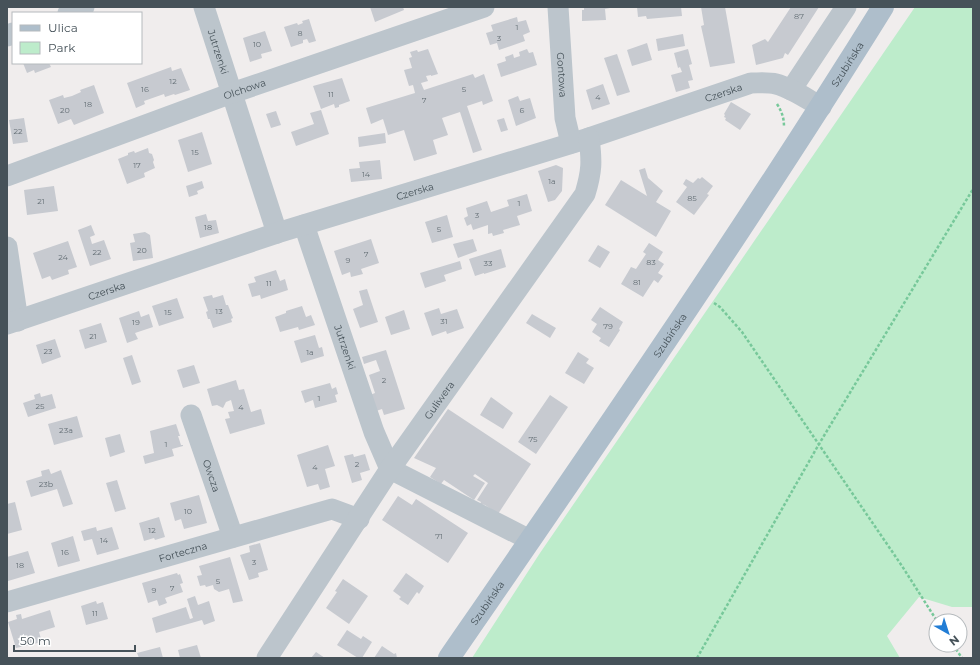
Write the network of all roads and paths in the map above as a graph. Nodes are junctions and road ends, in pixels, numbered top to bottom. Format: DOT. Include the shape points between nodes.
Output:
graph roads {
  1 [pos="84,7"];
  2 [pos="204,7"];
  3 [pos="484,7"];
  4 [pos="558,7"];
  5 [pos="846,7"];
  6 [pos="883,7"];
  7 [pos="71,12"];
  8 [pos="792,90"];
  9 [pos="232,94"];
  10 [pos="821,107"];
  11 [pos="580,141"];
  12 [pos="7,176"];
  13 [pos="973,189"];
  14 [pos="304,225"];
  15 [pos="277,233"];
  16 [pos="7,247"];
  17 [pos="698,292"];
  18 [pos="13,322"];
  19 [pos="191,415"];
  20 [pos="819,444"];
  21 [pos="390,469"];
  22 [pos="358,519"];
  23 [pos="233,537"];
  24 [pos="530,540"];
  25 [pos="7,602"];
  26 [pos="932,613"];
  27 [pos="267,658"];
  28 [pos="449,658"];
  29 [pos="697,658"];
  1 -- 7 [label="street"];
  2 -- 9 [label="street, Jutrzenki"];
  3 -- 9 [label="street, Olchowa"];
  4 -- 11 [label="street, Gontowa" via="565,118"];
  5 -- 8 [label="street"];
  6 -- 10 [label="main road, Szubińska"];
  8 -- 10 [label="street, Czerska"];
  8 -- 11 [label="street, Czerska" via="766,82 751,83"];
  9 -- 12 [label="street, Olchowa"];
  9 -- 15 [label="street, Jutrzenki"];
  10 -- 17 [label="main road, Szubińska"];
  11 -- 14 [label="street, Czerska"];
  11 -- 21 [label="street, Guliwera" via="592,158 591,174 585,194"];
  13 -- 20 [label="path"];
  14 -- 15 [label="street, Czerska"];
  14 -- 21 [label="street, Jutrzenki" via="374,432"];
  15 -- 18 [label="street, Czerska"];
  16 -- 18 [label="street"];
  17 -- 20 [label="path" via="720,307 742,332"];
  17 -- 24 [label="main road, Szubińska"];
  19 -- 23 [label="street, Owcza"];
  20 -- 26 [label="path"];
  20 -- 29 [label="path"];
  21 -- 22 [label="street, Guliwera"];
  21 -- 24 [label="street"];
  22 -- 23 [label="street, Forteczna" via="332,509"];
  22 -- 27 [label="street, Guliwera"];
  23 -- 25 [label="street, Forteczna"];
  24 -- 28 [label="main road, Szubińska"];
}
